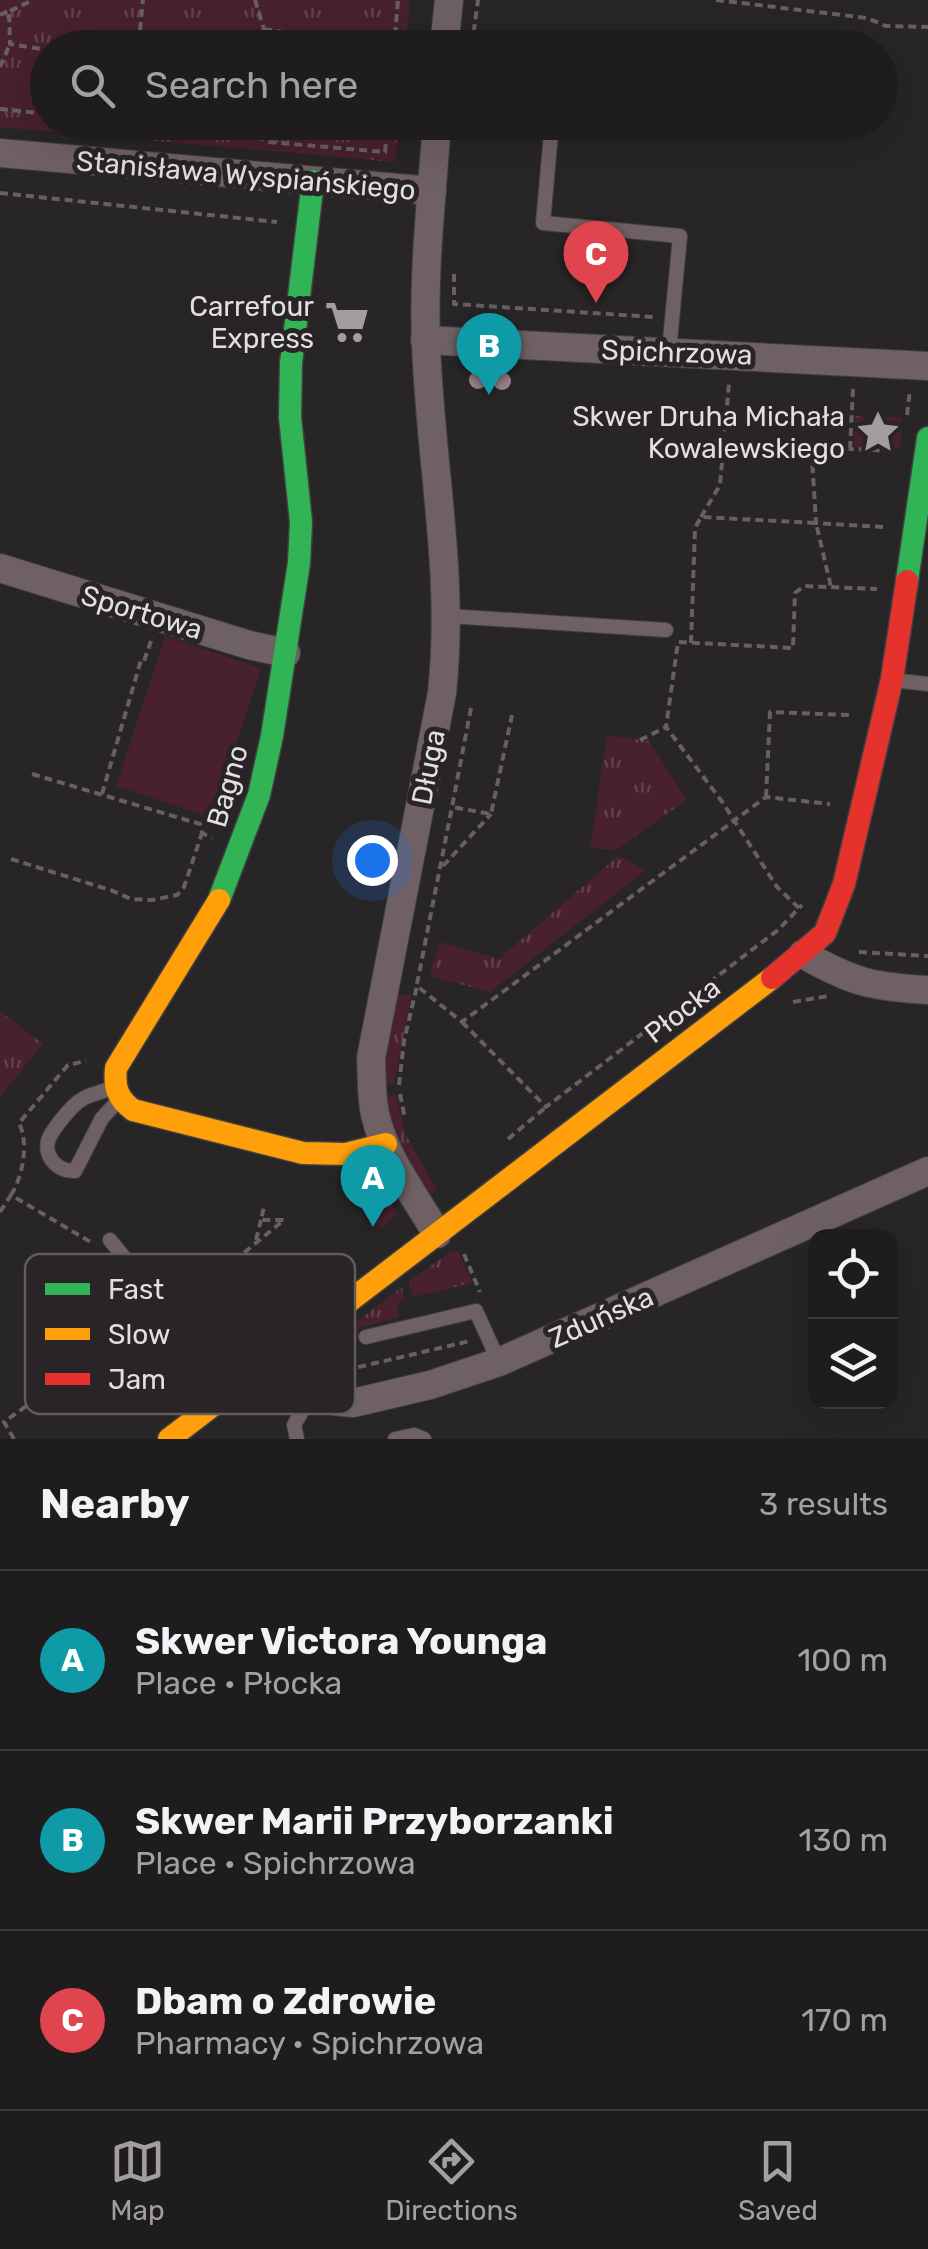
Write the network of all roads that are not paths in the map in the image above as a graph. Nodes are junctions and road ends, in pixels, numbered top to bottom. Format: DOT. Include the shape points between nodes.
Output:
graph roads {
  1 [pos="449,0"];
  2 [pos="446,30"];
  3 [pos="436,140"];
  4 [pos="550,140"];
  5 [pos="0,153"];
  6 [pos="313,181"];
  7 [pos="432,192"];
  8 [pos="426,340"];
  9 [pos="669,352"];
  10 [pos="928,366"];
  11 [pos="928,438"];
  12 [pos="923,510"];
  13 [pos="0,568"];
  14 [pos="448,616"];
  15 [pos="666,630"];
  16 [pos="286,653"];
  17 [pos="892,680"];
  18 [pos="928,684"];
  19 [pos="803,954"];
  20 [pos="928,990"];
  21 [pos="116,1094"];
  22 [pos="397,1138"];
  23 [pos="928,1170"];
  24 [pos="437,1234"];
  25 [pos="102,1242"];
  26 [pos="113,1254"];
  27 [pos="355,1295"];
  28 [pos="366,1337"];
  29 [pos="493,1349"];
  30 [pos="355,1404"];
  31 [pos="201,1414"];
  32 [pos="301,1414"];
  33 [pos="169,1439"];
  34 [pos="297,1439"];
  35 [pos="395,1439"];
  36 [pos="424,1439"];
  1 -- 2 [label="street"];
  3 -- 7 [label="street, Długa"];
  4 -- 9 [label="lane" via="543,223 680,236"];
  5 -- 6 [label="street, Stanisława Wyspiańskiego"];
  6 -- 7 [label="street, Stanisława Wyspiańskiego"];
  6 -- 16 [label="street, Bagno" via="291,363 300,522"];
  7 -- 8 [label="street, Długa"];
  8 -- 9 [label="street, Spichrzowa"];
  8 -- 14 [label="street, Długa"];
  9 -- 10 [label="street, Spichrzowa"];
  11 -- 12 [label="street, Płocka"];
  12 -- 17 [label="street, Płocka"];
  13 -- 16 [label="street, Sportowa"];
  14 -- 15 [label="lane"];
  14 -- 22 [label="street, Długa" via="442,693 371,1058 375,1116"];
  16 -- 21 [label="street, Bagno" via="243,844 217,904 116,1068"];
  17 -- 18 [label="lane"];
  17 -- 19 [label="street, Płocka" via="844,884 825,932"];
  19 -- 20 [label="street" via="876,987"];
  19 -- 24 [label="street, Płocka"];
  21 -- 21 [label="lane" via="80,1100 50,1138 53,1163 74,1170"];
  21 -- 22 [label="street" via="134,1110 303,1153 346,1154"];
  22 -- 24 [label="street, Długa" via="397,1171"];
  23 -- 29 [label="street, Zduńska"];
  24 -- 27 [label="street, Płocka"];
  25 -- 26 [label="lane"];
  28 -- 29 [label="lane" via="476,1311"];
  29 -- 30 [label="street, Zduńska" via="430,1385"];
  31 -- 33 [label="street, Płocka"];
  32 -- 34 [label="lane" via="294,1425"];
  35 -- 36 [label="lane"];
}
